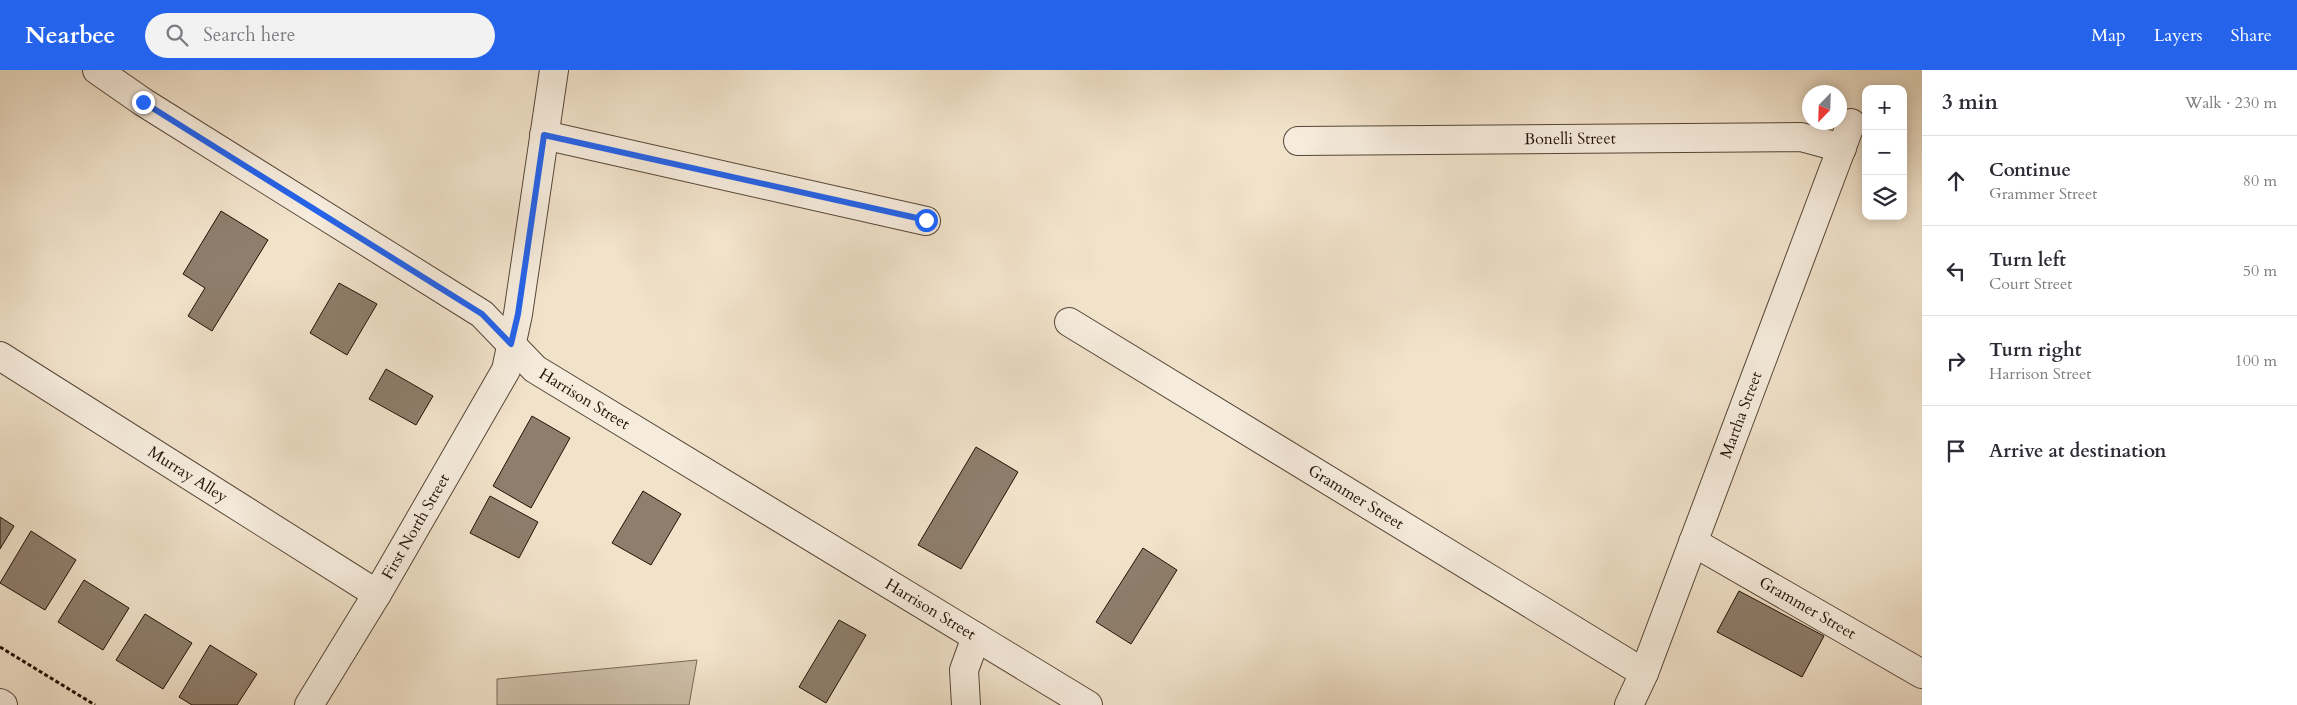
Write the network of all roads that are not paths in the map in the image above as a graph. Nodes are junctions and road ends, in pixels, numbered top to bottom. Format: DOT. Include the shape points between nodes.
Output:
graph roads {
  1 [pos="97,70"];
  2 [pos="554,70"];
  3 [pos="544,135"];
  4 [pos="1846,136"];
  5 [pos="1298,141"];
  6 [pos="926,220"];
  7 [pos="1069,322"];
  8 [pos="511,344"];
  9 [pos="0,356"];
  10 [pos="1693,542"];
  11 [pos="377,594"];
  12 [pos="976,637"];
  13 [pos="1644,672"];
  14 [pos="1922,674"];
  15 [pos="0,703"];
  16 [pos="3,705"];
  17 [pos="309,705"];
  18 [pos="966,705"];
  19 [pos="1088,705"];
  20 [pos="1628,705"];
  1 -- 8 [label="street, Harrison Street" via="482,314"];
  2 -- 3 [label="street, First North Street"];
  3 -- 6 [label="street"];
  3 -- 8 [label="street, First North Street"];
  4 -- 5 [label="street, Bonelli Street"];
  4 -- 10 [label="street, Martha Street"];
  7 -- 13 [label="street, Grammer Street"];
  8 -- 11 [label="street, First North Street" via="506,370"];
  8 -- 12 [label="street, Harrison Street" via="535,369"];
  9 -- 11 [label="street, Murray Alley"];
  10 -- 13 [label="street, Martha Street"];
  10 -- 14 [label="street, Grammer Street"];
  11 -- 17 [label="street, First North Street"];
  12 -- 18 [label="street" via="964,670"];
  12 -- 19 [label="street, Harrison Street"];
  13 -- 20 [label="street, Martha Street"];
  15 -- 16 [label="street"];
}
